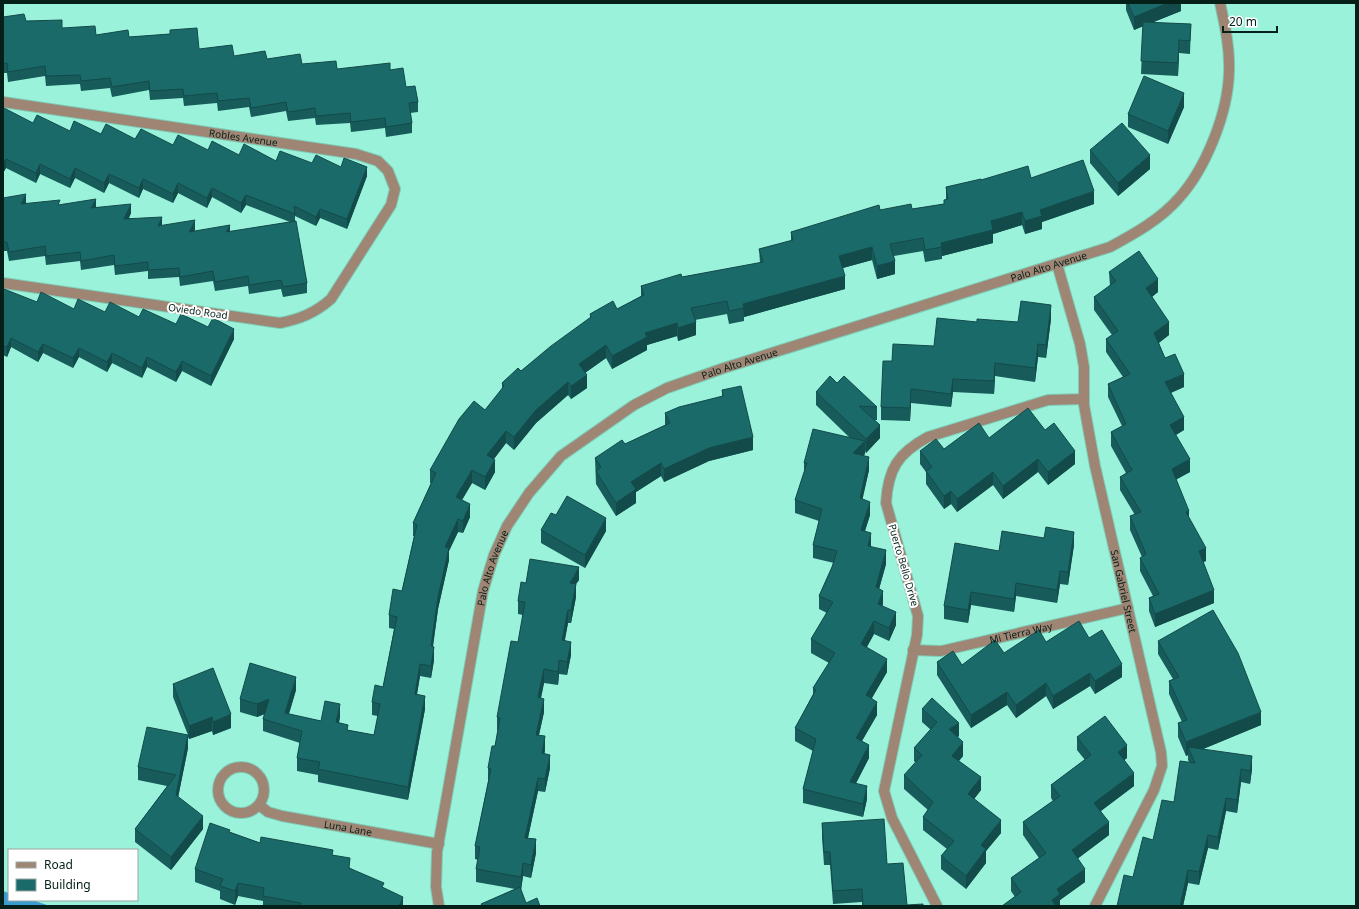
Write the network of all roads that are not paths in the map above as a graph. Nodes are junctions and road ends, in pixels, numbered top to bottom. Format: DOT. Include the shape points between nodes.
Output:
graph roads {
  1 [pos="1220,3"];
  2 [pos="3,102"];
  3 [pos="361,252"];
  4 [pos="1057,264"];
  5 [pos="3,283"];
  6 [pos="1084,399"];
  7 [pos="1128,608"];
  8 [pos="913,650"];
  9 [pos="259,805"];
  10 [pos="439,844"];
  11 [pos="439,906"];
  12 [pos="937,906"];
  13 [pos="1095,906"];
  1 -- 4 [label="street, Palo Alto Avenue" via="1227,34 1229,73 1223,109 1213,140 1197,172 1179,198 1135,234 1110,247"];
  2 -- 3 [label="street, Robles Avenue" via="356,154 378,161 388,171 395,189 391,205"];
  3 -- 5 [label="street, Oviedo Road" via="331,299 318,310 298,319 280,323"];
  4 -- 6 [label="street, San Gabriel Street" via="1080,344 1084,367"];
  4 -- 10 [label="street, Palo Alto Avenue" via="731,365 667,388 634,405 561,456 529,493 508,526 494,555 482,598"];
  6 -- 7 [label="street, San Gabriel Street" via="1095,466"];
  6 -- 8 [label="street, Puerto Bello Drive" via="1048,400 1018,409 928,437 912,445 901,455 891,471 886,503 918,616"];
  7 -- 8 [label="street, Mi Tierra Way" via="941,651"];
  7 -- 13 [label="street, San Gabriel Street" via="1158,736 1162,766 1154,790"];
  8 -- 12 [label="street, Puerto Bello Drive" via="884,791 892,818"];
  9 -- 9 [label="street" via="252,810 237,812 223,804 218,789 224,774 244,767 257,772 264,785 263,799"];
  9 -- 10 [label="street, Luna Lane" via="268,812 282,816"];
  10 -- 11 [label="street, Palo Alto Avenue" via="436,888"];
}
